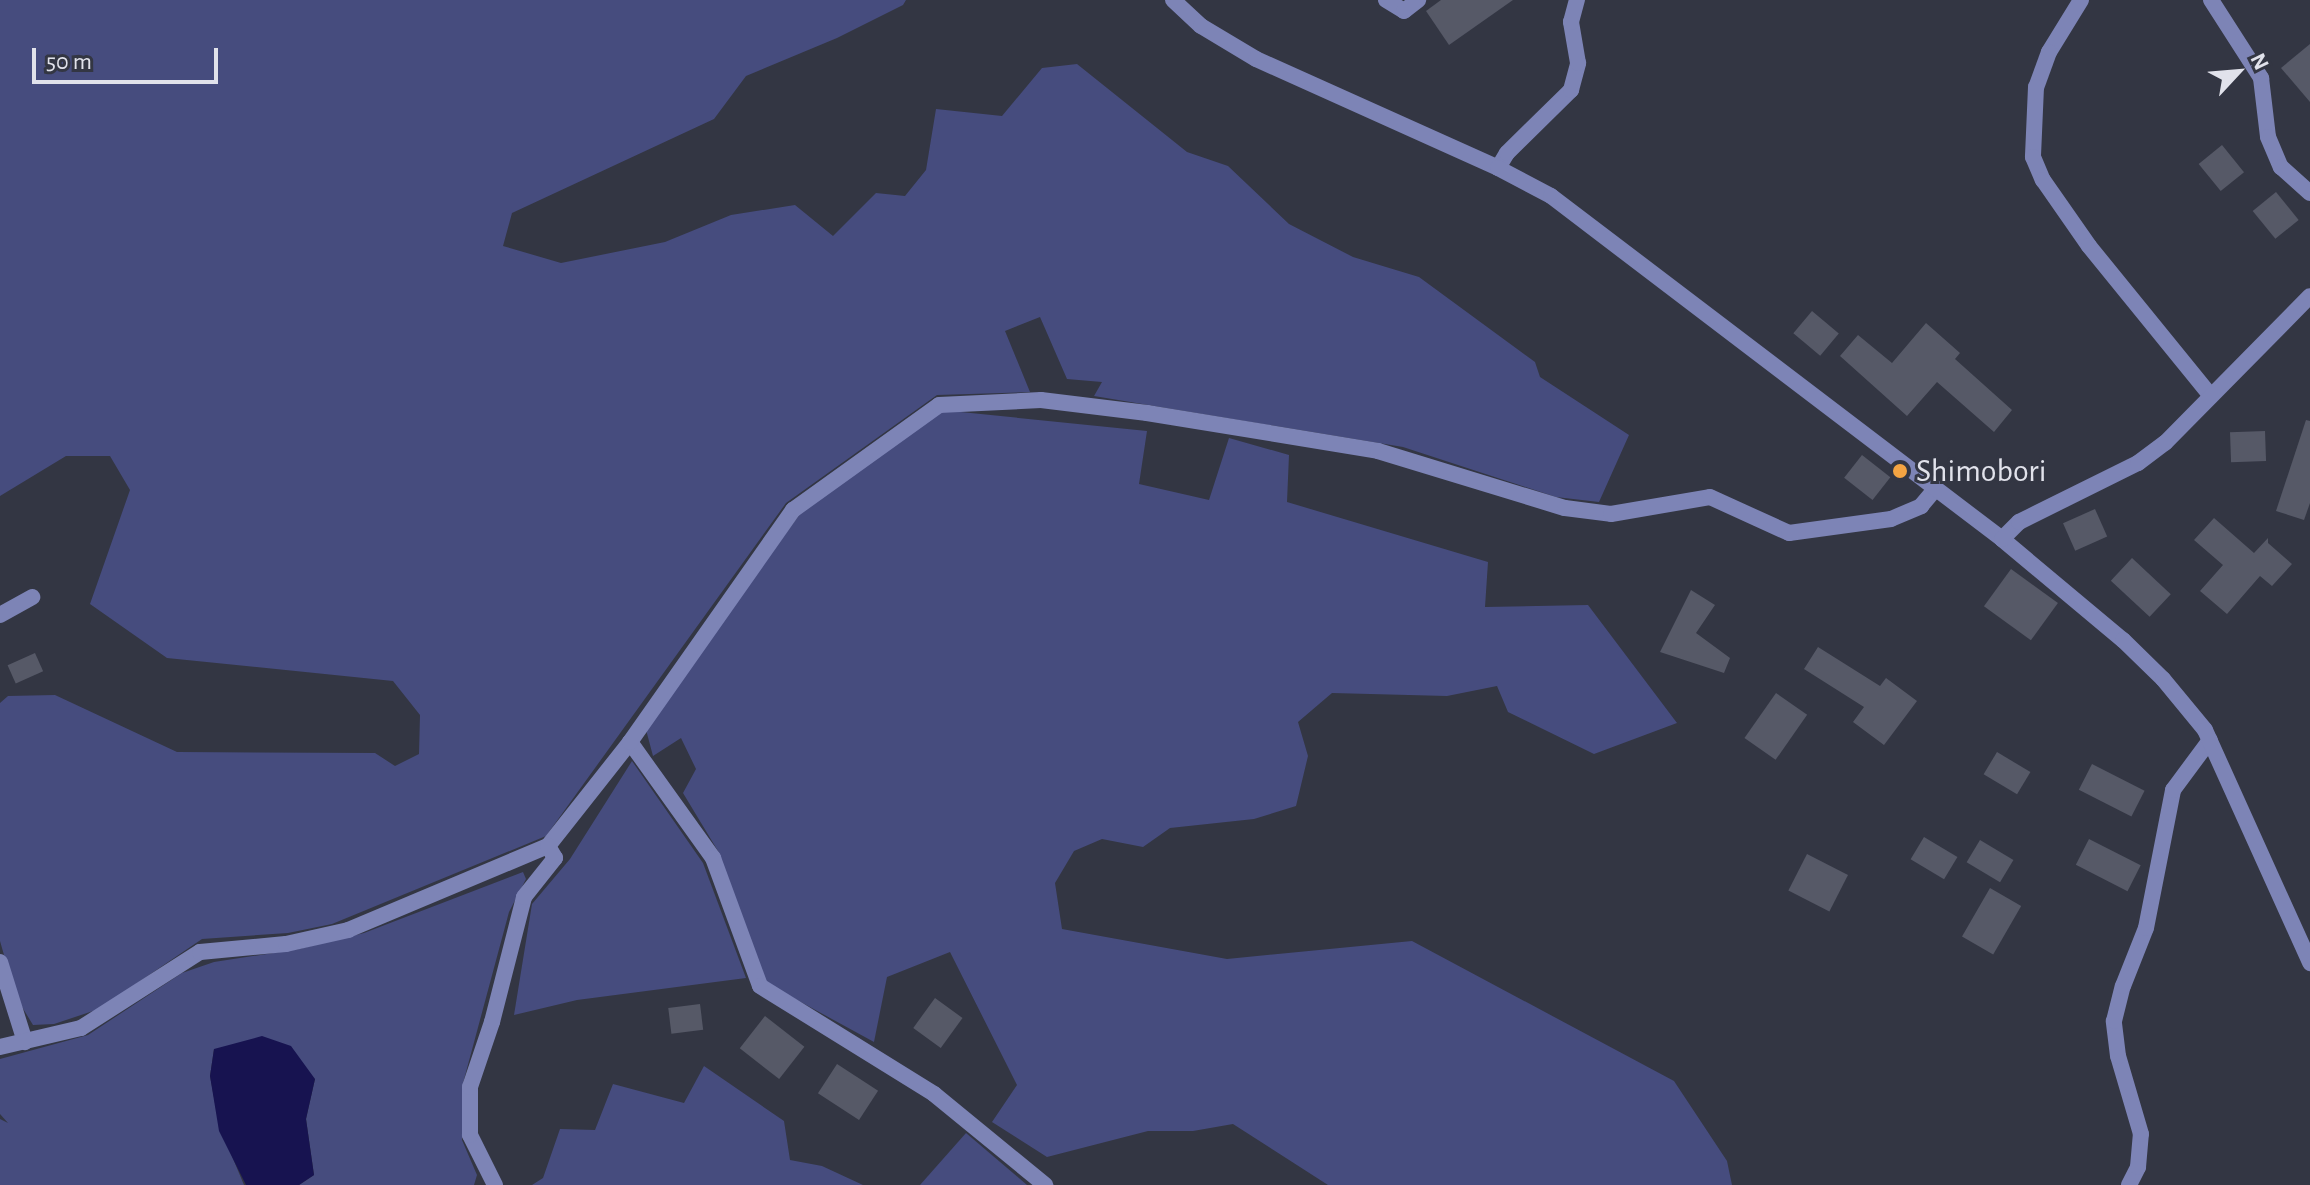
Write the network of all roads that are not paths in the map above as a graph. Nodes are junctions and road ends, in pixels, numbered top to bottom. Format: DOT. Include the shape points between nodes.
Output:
graph roads {
  1 [pos="1173,0"];
  2 [pos="1386,0"];
  3 [pos="1418,0"];
  4 [pos="1577,0"];
  5 [pos="2081,0"];
  6 [pos="2211,0"];
  7 [pos="1498,168"];
  8 [pos="2310,193"];
  9 [pos="2310,296"];
  10 [pos="2211,396"];
  11 [pos="1936,488"];
  12 [pos="2002,539"];
  13 [pos="32,597"];
  14 [pos="0,615"];
  15 [pos="2210,740"];
  16 [pos="630,742"];
  17 [pos="548,846"];
  18 [pos="0,962"];
  19 [pos="2310,963"];
  20 [pos="25,1042"];
  21 [pos="0,1047"];
  22 [pos="489,1183"];
  23 [pos="1045,1185"];
  24 [pos="2129,1185"];
  1 -- 7 [label="street" via="1201,26 1256,59"];
  2 -- 3 [label="street" via="1404,11"];
  4 -- 7 [label="street" via="1571,22 1578,63 1571,90"];
  5 -- 10 [label="street" via="2049,52 2036,87 2033,157 2089,246"];
  6 -- 8 [label="street" via="2261,78 2268,137 2281,167"];
  7 -- 11 [label="street" via="1551,196"];
  9 -- 10 [label="street"];
  10 -- 12 [label="street" via="2138,463 2019,522"];
  11 -- 12 [label="street"];
  11 -- 16 [label="street" via="1921,506 1891,519 1789,533 1710,497 1611,514 1565,508 1378,451 1178,418 1041,400 939,405 793,510"];
  12 -- 15 [label="street" via="2133,649"];
  13 -- 14 [label="street"];
  15 -- 19 [label="street"];
  15 -- 24 [label="street" via="2173,790 2146,928 2114,1021 2118,1056 2141,1134 2138,1167"];
  16 -- 17 [label="street"];
  16 -- 23 [label="street" via="713,858 760,986 934,1094"];
  17 -- 20 [label="street" via="348,930 286,944 200,952 81,1028"];
  17 -- 22 [label="street" via="555,858 524,897 470,1087 470,1135"];
  18 -- 20 [label="street"];
  20 -- 21 [label="street"];
}
